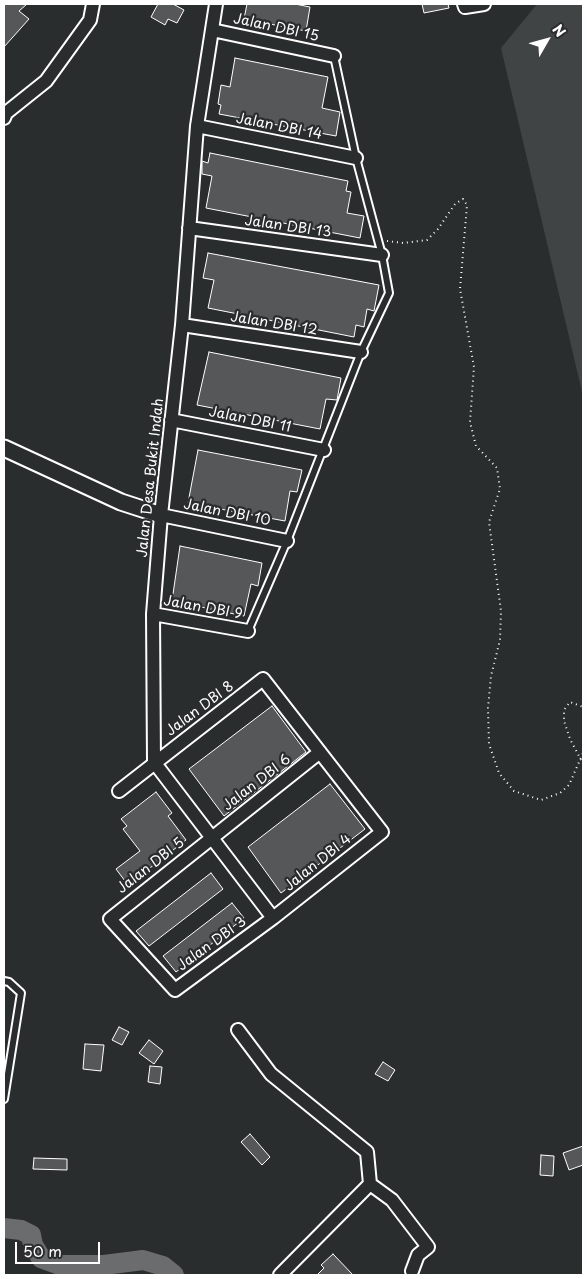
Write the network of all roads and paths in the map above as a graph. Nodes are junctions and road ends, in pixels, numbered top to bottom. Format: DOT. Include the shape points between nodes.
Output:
graph roads {
  1 [pos="93,4"];
  2 [pos="216,4"];
  3 [pos="484,4"];
  4 [pos="464,5"];
  5 [pos="212,30"];
  6 [pos="334,56"];
  7 [pos="4,118"];
  8 [pos="197,126"];
  9 [pos="356,158"];
  10 [pos="189,228"];
  11 [pos="377,240"];
  12 [pos="382,255"];
  13 [pos="182,324"];
  14 [pos="361,352"];
  15 [pos="171,420"];
  16 [pos="4,448"];
  17 [pos="324,450"];
  18 [pos="161,515"];
  19 [pos="287,541"];
  20 [pos="153,614"];
  21 [pos="248,631"];
  22 [pos="583,707"];
  23 [pos="320,752"];
  24 [pos="583,753"];
  25 [pos="581,760"];
  26 [pos="154,762"];
  27 [pos="118,791"];
  28 [pos="212,838"];
  29 [pos="273,918"];
  30 [pos="110,919"];
  31 [pos="4,981"];
  32 [pos="238,1030"];
  33 [pos="4,1099"];
  34 [pos="370,1184"];
  35 [pos="412,1271"];
  36 [pos="280,1275"];
  1 -- 7 [label="street" via="90,20 46,81"];
  2 -- 5 [label="street, Jalan Desa Bukit Indah"];
  3 -- 4 [label="street"];
  5 -- 6 [label="street, Jalan DBI 15"];
  5 -- 8 [label="street, Jalan Desa Bukit Indah"];
  6 -- 9 [label="lane"];
  8 -- 9 [label="street, Jalan DBI 14"];
  8 -- 10 [label="street, Jalan Desa Bukit Indah"];
  9 -- 11 [label="lane"];
  10 -- 12 [label="street, Jalan DBI 13"];
  10 -- 13 [label="street, Jalan Desa Bukit Indah"];
  11 -- 12 [label="lane"];
  11 -- 25 [label="path" via="403,243 427,240 455,204 463,199 467,205 460,289 474,367 470,422 476,446 497,468 500,489 490,522 501,611 500,640 491,676 488,708 489,744 499,773 514,791 541,800 560,793 569,784"];
  12 -- 14 [label="lane" via="389,293"];
  13 -- 14 [label="street, Jalan DBI 12"];
  13 -- 15 [label="street, Jalan Desa Bukit Indah"];
  14 -- 17 [label="lane"];
  15 -- 17 [label="street, Jalan DBI 11"];
  15 -- 18 [label="street, Jalan Desa Bukit Indah"];
  16 -- 18 [label="street" via="121,502"];
  17 -- 19 [label="lane"];
  18 -- 19 [label="street, Jalan DBI 10"];
  18 -- 20 [label="street, Jalan Desa Bukit Indah"];
  19 -- 21 [label="lane"];
  20 -- 21 [label="street, Jalan DBI 9"];
  20 -- 26 [label="street, Jalan Desa Bukit Indah"];
  22 -- 25 [label="path" via="570,702 564,710 570,739"];
  23 -- 26 [label="street, Jalan DBI 8" via="263,679"];
  23 -- 28 [label="street, Jalan DBI 6"];
  23 -- 29 [label="street, Jalan DBI 4" via="382,832"];
  24 -- 25 [label="path"];
  26 -- 27 [label="street, Jalan DBI 8"];
  26 -- 28 [label="street"];
  28 -- 29 [label="street"];
  28 -- 30 [label="street, Jalan DBI 5"];
  29 -- 30 [label="street, Jalan DBI 3" via="175,990"];
  31 -- 33 [label="lane" via="21,993"];
  32 -- 34 [label="street" via="271,1074 367,1152"];
  34 -- 35 [label="street" via="392,1200 428,1247 418,1255"];
  34 -- 36 [label="street"];
}
